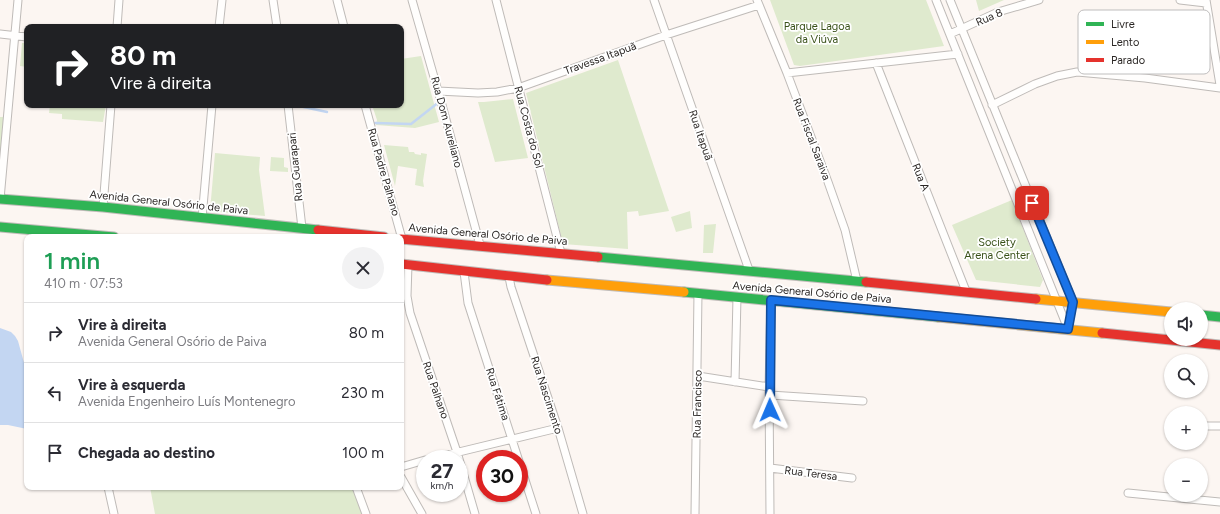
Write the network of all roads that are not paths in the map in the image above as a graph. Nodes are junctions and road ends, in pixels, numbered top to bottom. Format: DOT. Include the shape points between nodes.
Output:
graph roads {
  1 [pos="18,0"];
  2 [pos="119,0"];
  3 [pos="222,0"];
  4 [pos="273,0"];
  5 [pos="337,0"];
  6 [pos="412,0"];
  7 [pos="496,0"];
  8 [pos="654,0"];
  9 [pos="936,0"];
  10 [pos="950,0"];
  11 [pos="1039,0"];
  12 [pos="1180,0"];
  13 [pos="1206,2"];
  14 [pos="758,3"];
  15 [pos="117,24"];
  16 [pos="220,24"];
  17 [pos="277,24"];
  18 [pos="343,24"];
  19 [pos="1210,26"];
  20 [pos="962,29"];
  21 [pos="0,34"];
  22 [pos="950,34"];
  23 [pos="666,35"];
  24 [pos="15,36"];
  25 [pos="24,37"];
  26 [pos="958,54"];
  27 [pos="876,63"];
  28 [pos="1078,72"];
  29 [pos="787,73"];
  30 [pos="1100,74"];
  31 [pos="1220,87"];
  32 [pos="518,88"];
  33 [pos="438,91"];
  34 [pos="992,105"];
  35 [pos="111,108"];
  36 [pos="212,108"];
  37 [pos="288,108"];
  38 [pos="366,108"];
  39 [pos="0,111"];
  40 [pos="8,112"];
  41 [pos="0,199"];
  42 [pos="103,207"];
  43 [pos="202,218"];
  44 [pos="0,227"];
  45 [pos="302,228"];
  46 [pos="54,234"];
  47 [pos="357,234"];
  48 [pos="401,234"];
  49 [pos="404,239"];
  50 [pos="480,245"];
  51 [pos="561,253"];
  52 [pos="405,264"];
  53 [pos="749,270"];
  54 [pos="464,272"];
  55 [pos="509,277"];
  56 [pos="857,281"];
  57 [pos="966,291"];
  58 [pos="698,293"];
  59 [pos="737,297"];
  60 [pos="771,300"];
  61 [pos="1057,301"];
  62 [pos="1073,302"];
  63 [pos="1164,311"];
  64 [pos="1208,316"];
  65 [pos="1220,317"];
  66 [pos="1068,329"];
  67 [pos="1220,344"];
  68 [pos="698,376"];
  69 [pos="735,382"];
  70 [pos="769,387"];
  71 [pos="770,395"];
  72 [pos="863,401"];
  73 [pos="1208,426"];
  74 [pos="1220,426"];
  75 [pos="558,428"];
  76 [pos="513,439"];
  77 [pos="456,450"];
  78 [pos="466,450"];
  79 [pos="416,462"];
  80 [pos="404,465"];
  81 [pos="770,468"];
  82 [pos="852,478"];
  83 [pos="404,482"];
  84 [pos="109,490"];
  85 [pos="357,490"];
  86 [pos="468,490"];
  87 [pos="1128,493"];
  88 [pos="1220,502"];
  89 [pos="114,514"];
  90 [pos="366,514"];
  91 [pos="422,514"];
  92 [pos="475,514"];
  93 [pos="536,514"];
  94 [pos="583,514"];
  95 [pos="695,514"];
  96 [pos="770,514"];
  1 -- 24 [label="street"];
  2 -- 15 [label="street"];
  3 -- 16 [label="street"];
  4 -- 17 [label="street"];
  5 -- 18 [label="street"];
  6 -- 33 [label="street, Rua Dom Aureliano"];
  7 -- 32 [label="street, Rua Costa do Sol"];
  8 -- 23 [label="street, Rua Itapuã"];
  9 -- 22 [label="street"];
  10 -- 20 [label="street"];
  11 -- 20 [label="street, Rua 8" via="998,12"];
  12 -- 13 [label="street"];
  14 -- 23 [label="street, Travessa Itapuã"];
  14 -- 29 [label="street, Rua Fiscal Saraiva"];
  19 -- 31 [label="street"];
  20 -- 22 [label="street, Rua 8"];
  20 -- 34 [label="street"];
  21 -- 24 [label="street"];
  22 -- 26 [label="street"];
  23 -- 32 [label="street, Travessa Itapuã"];
  23 -- 53 [label="street, Rua Itapuã"];
  24 -- 25 [label="street"];
  24 -- 40 [label="street"];
  26 -- 27 [label="street"];
  26 -- 61 [label="street"];
  27 -- 29 [label="street"];
  27 -- 57 [label="street, Rua A"];
  28 -- 34 [label="street" via="1035,84"];
  29 -- 56 [label="street, Rua Fiscal Saraiva" via="845,230"];
  30 -- 31 [label="street"];
  32 -- 33 [label="street, Travessa Itapuã" via="484,93"];
  32 -- 51 [label="street, Rua Costa do Sol"];
  33 -- 50 [label="street, Rua Dom Aureliano"];
  34 -- 62 [label="street"];
  35 -- 42 [label="street"];
  36 -- 43 [label="street"];
  37 -- 45 [label="street, Rua Guarapari"];
  38 -- 48 [label="street, Rua Padre Palhano"];
  39 -- 40 [label="street"];
  40 -- 41 [label="street"];
  41 -- 42 [label="main road, Avenida General Osório de Paiva"];
  42 -- 43 [label="main road, Avenida General Osório de Paiva"];
  43 -- 45 [label="main road, Avenida General Osório de Paiva"];
  44 -- 46 [label="main road"];
  45 -- 47 [label="main road, Avenida General Osório de Paiva"];
  49 -- 50 [label="main road, Avenida General Osório de Paiva"];
  50 -- 51 [label="main road, Avenida General Osório de Paiva"];
  51 -- 53 [label="main road, Avenida General Osório de Paiva"];
  52 -- 54 [label="main road, Avenida General Osório de Paiva"];
  52 -- 77 [label="street, Rua Palhano" via="410,313"];
  53 -- 56 [label="main road, Avenida General Osório de Paiva"];
  54 -- 55 [label="main road, Avenida General Osório de Paiva"];
  54 -- 76 [label="street, Rua Fátima" via="468,303"];
  55 -- 58 [label="main road, Avenida General Osório de Paiva"];
  55 -- 75 [label="street, Rua Nascimento"];
  56 -- 57 [label="main road, Avenida General Osório de Paiva"];
  57 -- 61 [label="main road, Avenida General Osório de Paiva"];
  58 -- 59 [label="main road, Avenida General Osório de Paiva"];
  58 -- 68 [label="street, Rua Francisco"];
  59 -- 60 [label="main road, Avenida General Osório de Paiva"];
  59 -- 69 [label="street"];
  60 -- 66 [label="main road, Avenida General Osório de Paiva"];
  60 -- 70 [label="street"];
  61 -- 62 [label="main road, Avenida General Osório de Paiva"];
  61 -- 66 [label="street"];
  62 -- 63 [label="main road, Avenida General Osório de Paiva"];
  62 -- 66 [label="street"];
  64 -- 65 [label="main road"];
  66 -- 67 [label="main road, Avenida General Osório de Paiva"];
  68 -- 69 [label="street"];
  68 -- 95 [label="street, Rua Francisco"];
  69 -- 70 [label="street"];
  70 -- 71 [label="street"];
  71 -- 72 [label="street"];
  71 -- 81 [label="street"];
  73 -- 74 [label="street"];
  75 -- 76 [label="street"];
  75 -- 94 [label="street, Rua Nascimento"];
  76 -- 78 [label="street"];
  76 -- 93 [label="street, Rua Fátima"];
  79 -- 80 [label="street"];
  81 -- 82 [label="street, Rua Teresa"];
  81 -- 96 [label="street"];
  83 -- 91 [label="street"];
  84 -- 89 [label="street"];
  85 -- 90 [label="street"];
  86 -- 92 [label="street, Rua Palhano"];
  87 -- 88 [label="street"];
}
